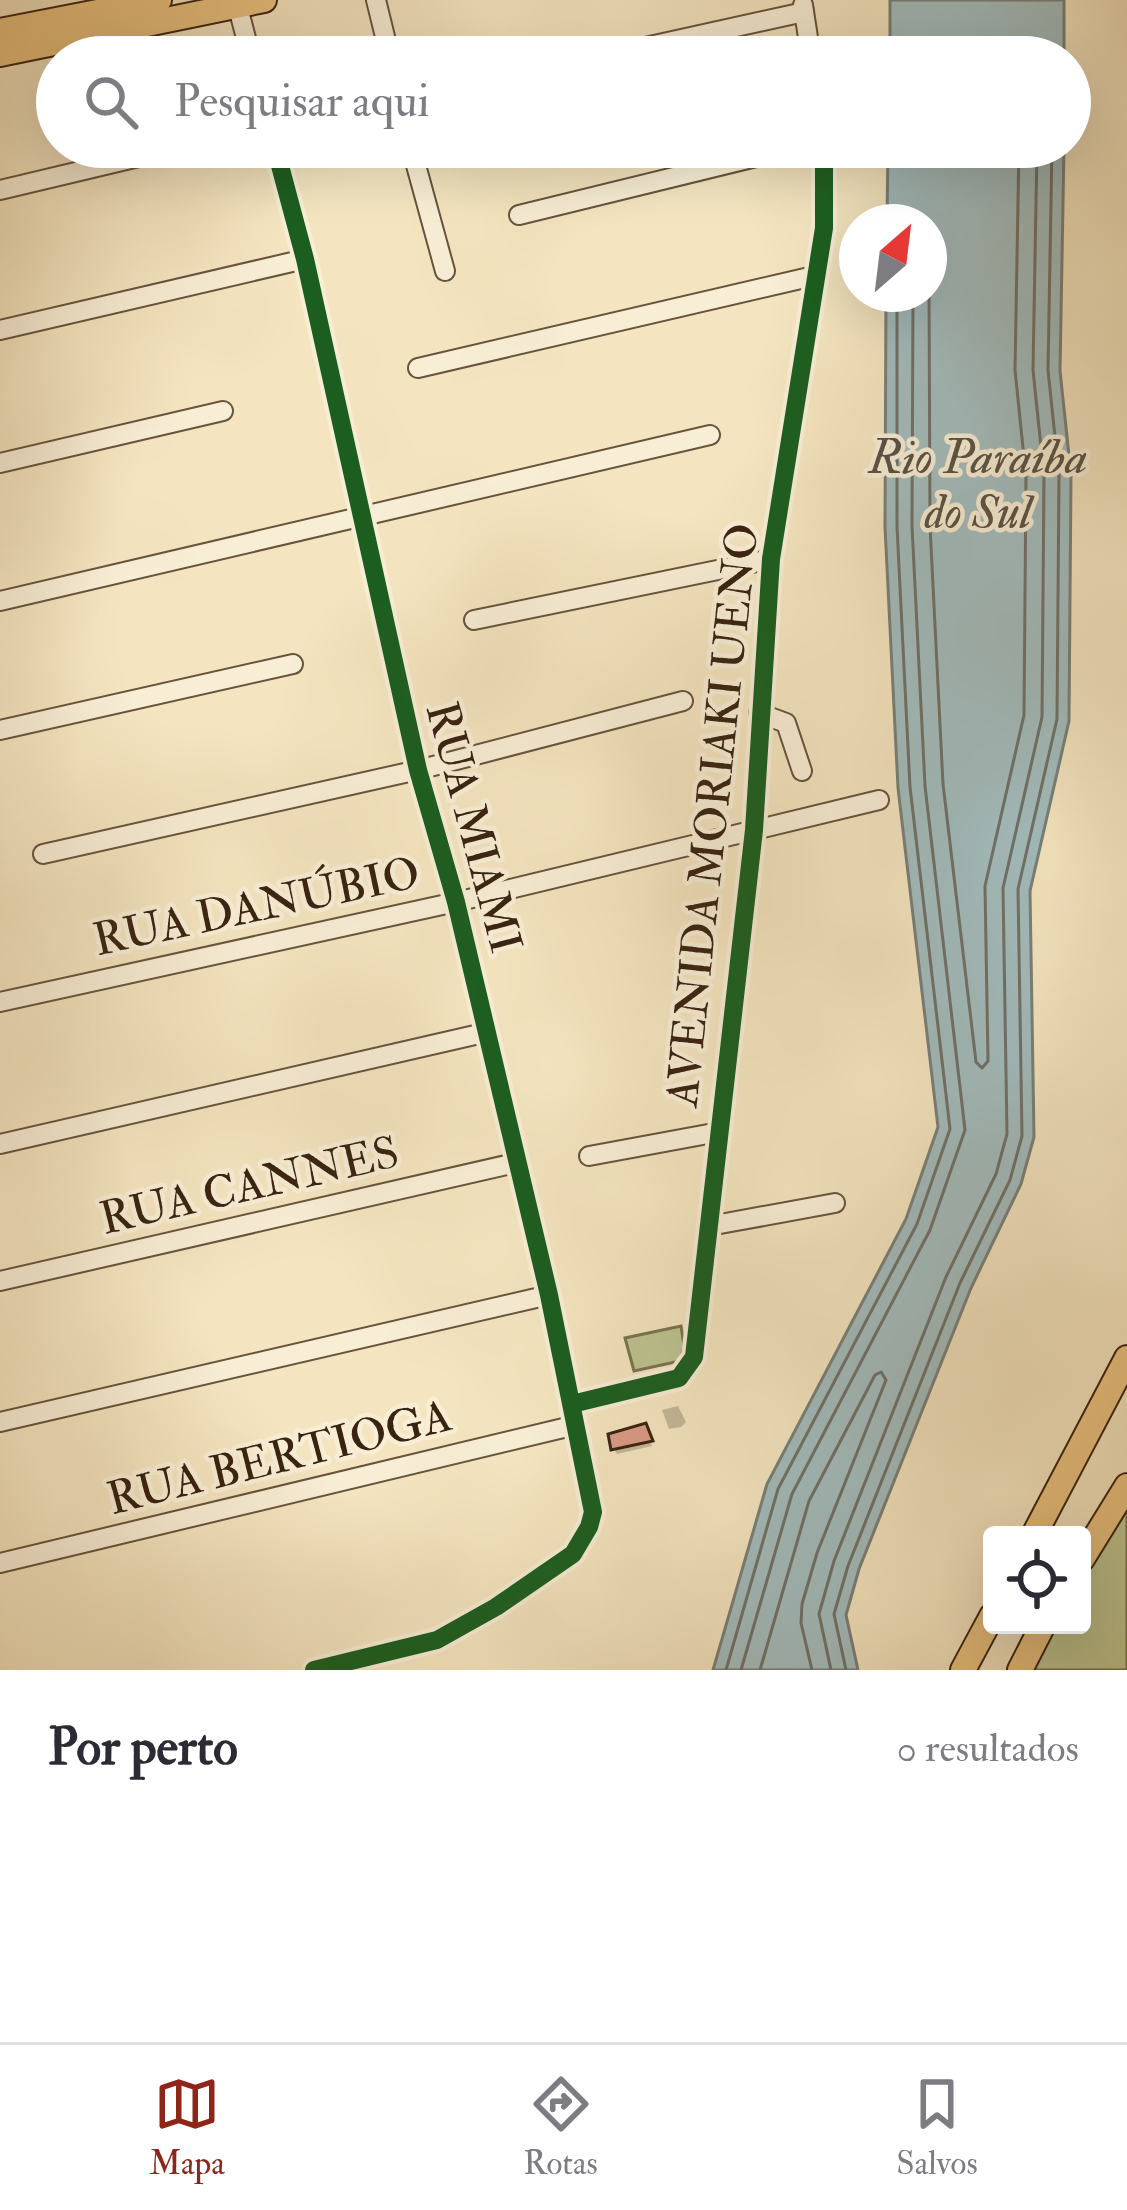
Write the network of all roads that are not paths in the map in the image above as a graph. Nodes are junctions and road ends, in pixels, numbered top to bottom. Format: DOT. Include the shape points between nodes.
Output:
graph roads {
  1 [pos="159,0"];
  2 [pos="265,0"];
  3 [pos="376,0"];
  4 [pos="237,3"];
  5 [pos="803,6"];
  6 [pos="0,31"];
  7 [pos="84,36"];
  8 [pos="246,36"];
  9 [pos="385,36"];
  10 [pos="684,36"];
  11 [pos="808,36"];
  12 [pos="36,46"];
  13 [pos="0,54"];
  14 [pos="93,168"];
  15 [pos="281,168"];
  16 [pos="417,168"];
  17 [pos="711,168"];
  18 [pos="825,168"];
  19 [pos="0,190"];
  20 [pos="519,215"];
  21 [pos="305,259"];
  22 [pos="445,271"];
  23 [pos="818,275"];
  24 [pos="0,330"];
  25 [pos="418,368"];
  26 [pos="224,411"];
  27 [pos="710,435"];
  28 [pos="0,463"];
  29 [pos="360,516"];
  30 [pos="771,559"];
  31 [pos="0,601"];
  32 [pos="474,620"];
  33 [pos="293,664"];
  34 [pos="683,701"];
  35 [pos="759,713"];
  36 [pos="0,730"];
  37 [pos="418,770"];
  38 [pos="802,771"];
  39 [pos="879,800"];
  40 [pos="754,830"];
  41 [pos="44,854"];
  42 [pos="456,902"];
  43 [pos="0,1002"];
  44 [pos="488,1033"];
  45 [pos="719,1132"];
  46 [pos="0,1144"];
  47 [pos="589,1156"];
  48 [pos="515,1163"];
  49 [pos="835,1203"];
  50 [pos="709,1226"];
  51 [pos="0,1281"];
  52 [pos="549,1295"];
  53 [pos="1127,1358"];
  54 [pos="572,1404"];
  55 [pos="0,1422"];
  56 [pos="576,1425"];
  57 [pos="1127,1486"];
  58 [pos="1039,1526"];
  59 [pos="1091,1544"];
  60 [pos="0,1563"];
  61 [pos="983,1633"];
  62 [pos="1038,1634"];
  63 [pos="314,1670"];
  64 [pos="963,1670"];
  65 [pos="1020,1670"];
  1 -- 6 [label="main road"];
  2 -- 4 [label="main road"];
  3 -- 9 [label="street"];
  4 -- 7 [label="main road"];
  4 -- 8 [label="street"];
  5 -- 10 [label="street"];
  5 -- 11 [label="street"];
  12 -- 13 [label="main road"];
  14 -- 19 [label="street"];
  15 -- 21 [label="street, RUA MIAMI"];
  16 -- 22 [label="street"];
  17 -- 20 [label="street"];
  18 -- 23 [label="street, AVENIDA MORIAKI UENO"];
  21 -- 24 [label="street"];
  21 -- 29 [label="street, RUA MIAMI"];
  23 -- 25 [label="street"];
  23 -- 30 [label="street, AVENIDA MORIAKI UENO"];
  26 -- 28 [label="street"];
  27 -- 29 [label="street"];
  29 -- 31 [label="street"];
  29 -- 37 [label="street, RUA MIAMI"];
  30 -- 32 [label="street"];
  30 -- 35 [label="street, AVENIDA MORIAKI UENO"];
  33 -- 36 [label="street"];
  34 -- 37 [label="street"];
  35 -- 38 [label="street" via="785,723"];
  35 -- 40 [label="street, AVENIDA MORIAKI UENO"];
  37 -- 41 [label="street"];
  37 -- 42 [label="street, RUA MIAMI"];
  39 -- 40 [label="street, RUA DANÚBIO"];
  40 -- 42 [label="street, RUA DANÚBIO"];
  40 -- 45 [label="street, AVENIDA MORIAKI UENO"];
  42 -- 43 [label="street, RUA DANÚBIO"];
  42 -- 44 [label="street, RUA MIAMI"];
  44 -- 46 [label="street"];
  44 -- 48 [label="street, RUA MIAMI"];
  45 -- 47 [label="street"];
  45 -- 50 [label="street, AVENIDA MORIAKI UENO"];
  48 -- 51 [label="street, RUA CANNES"];
  48 -- 52 [label="street, RUA MIAMI"];
  49 -- 50 [label="street"];
  50 -- 54 [label="street, AVENIDA MORIAKI UENO" via="686,1373"];
  52 -- 54 [label="street, RUA MIAMI"];
  52 -- 55 [label="street"];
  53 -- 58 [label="main road"];
  54 -- 56 [label="street, RUA MIAMI"];
  56 -- 60 [label="street, RUA BERTIOGA"];
  56 -- 63 [label="street, RUA MIAMI" via="592,1512 573,1555 437,1640"];
  57 -- 59 [label="main road"];
  61 -- 64 [label="main road"];
  62 -- 65 [label="main road"];
}
